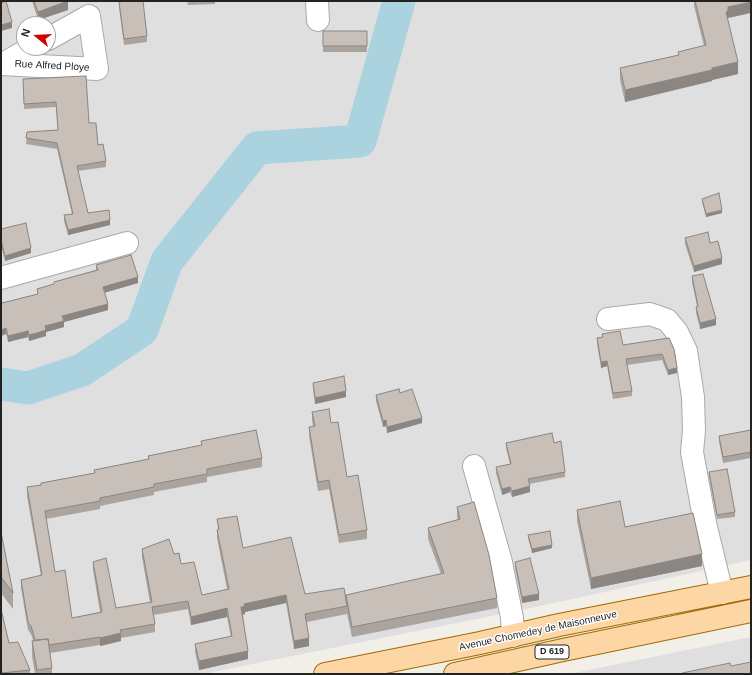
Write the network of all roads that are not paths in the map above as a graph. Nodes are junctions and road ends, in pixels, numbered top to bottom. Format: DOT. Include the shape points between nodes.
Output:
graph roads {
  1 [pos="56,35"];
  2 [pos="16,56"];
  3 [pos="2,64"];
  4 [pos="126,243"];
  5 [pos="1,278"];
  6 [pos="608,319"];
  7 [pos="474,466"];
  8 [pos="751,586"];
  9 [pos="722,593"];
  10 [pos="751,611"];
  11 [pos="513,636"];
  12 [pos="326,674"];
  13 [pos="455,674"];
  1 -- 3 [label="street, Rue Alfred Ploye" via="89,16 97,69"];
  2 -- 3 [label="street, Rue Alfred Ploye"];
  4 -- 5 [label="street"];
  6 -- 9 [label="street" via="650,314 667,320 677,332 686,351 693,397 692,452"];
  7 -- 11 [label="street" via="501,562"];
  8 -- 9 [label="main road, Avenue Chomedey de Maisonneuve / D 619"];
  9 -- 11 [label="main road, Avenue Chomedey de Maisonneuve / D 619"];
  10 -- 13 [label="main road, D 619"];
  11 -- 12 [label="main road, Avenue Chomedey de Maisonneuve / D 619"];
}
